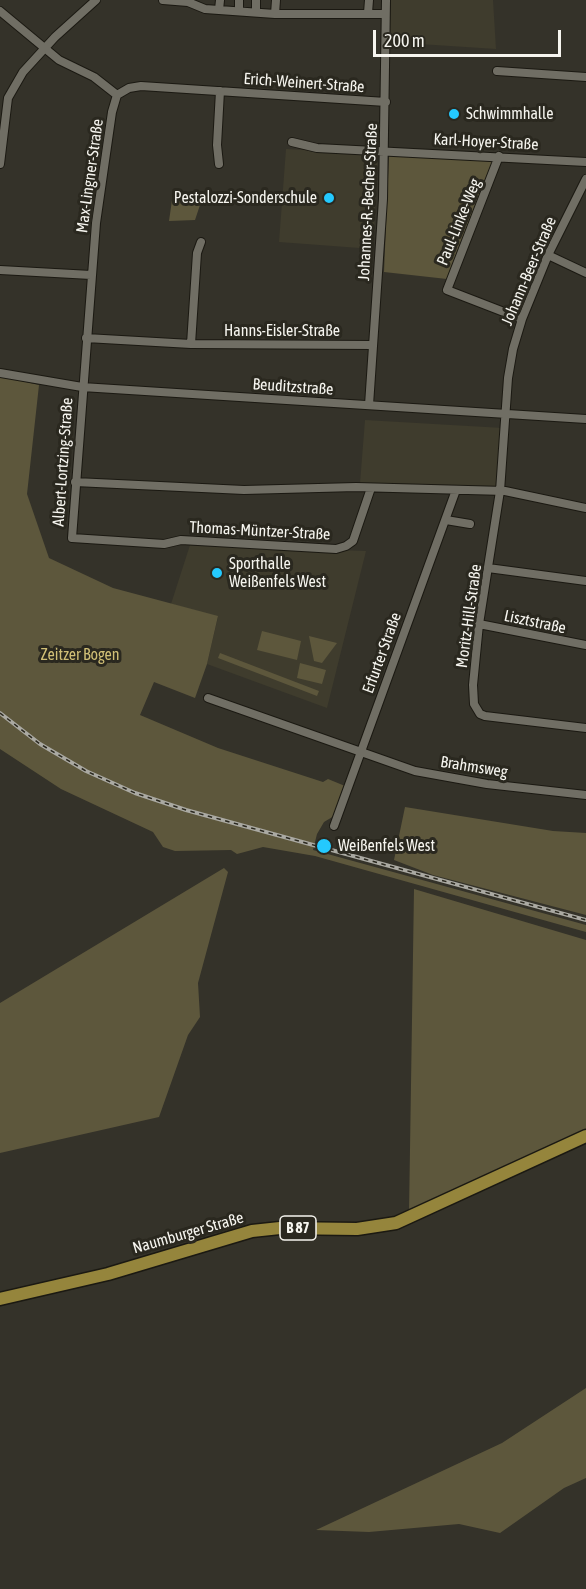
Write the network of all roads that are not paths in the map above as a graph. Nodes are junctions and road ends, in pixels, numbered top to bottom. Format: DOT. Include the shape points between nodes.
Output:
graph roads {
  1 [pos="96,0"];
  2 [pos="163,0"];
  3 [pos="220,0"];
  4 [pos="239,0"];
  5 [pos="256,0"];
  6 [pos="276,0"];
  7 [pos="369,0"];
  8 [pos="386,0"];
  9 [pos="202,5"];
  10 [pos="219,10"];
  11 [pos="0,11"];
  12 [pos="239,11"];
  13 [pos="255,12"];
  14 [pos="368,13"];
  15 [pos="275,14"];
  16 [pos="384,14"];
  17 [pos="45,49"];
  18 [pos="497,71"];
  19 [pos="586,77"];
  20 [pos="220,92"];
  21 [pos="117,95"];
  22 [pos="386,102"];
  23 [pos="292,142"];
  24 [pos="385,150"];
  25 [pos="499,156"];
  26 [pos="586,162"];
  27 [pos="0,164"];
  28 [pos="219,164"];
  29 [pos="586,178"];
  30 [pos="201,242"];
  31 [pos="548,255"];
  32 [pos="0,270"];
  33 [pos="586,273"];
  34 [pos="92,275"];
  35 [pos="522,320"];
  36 [pos="86,338"];
  37 [pos="191,344"];
  38 [pos="373,345"];
  39 [pos="0,373"];
  40 [pos="82,387"];
  41 [pos="369,405"];
  42 [pos="507,414"];
  43 [pos="586,419"];
  44 [pos="75,483"];
  45 [pos="371,488"];
  46 [pos="456,490"];
  47 [pos="500,491"];
  48 [pos="586,508"];
  49 [pos="446,520"];
  50 [pos="470,524"];
  51 [pos="72,538"];
  52 [pos="488,568"];
  53 [pos="586,581"];
  54 [pos="479,624"];
  55 [pos="586,645"];
  56 [pos="208,698"];
  57 [pos="586,728"];
  58 [pos="360,752"];
  59 [pos="586,795"];
  60 [pos="334,826"];
  61 [pos="586,1136"];
  62 [pos="0,1299"];
  1 -- 17 [label="street"];
  2 -- 9 [label="street"];
  3 -- 10 [label="street"];
  4 -- 12 [label="street"];
  5 -- 13 [label="street"];
  6 -- 15 [label="street"];
  7 -- 14 [label="street"];
  8 -- 16 [label="street, Johannes-R.-Becher-Straße"];
  9 -- 10 [label="street"];
  10 -- 12 [label="street"];
  11 -- 17 [label="street"];
  12 -- 13 [label="street"];
  13 -- 15 [label="street"];
  14 -- 15 [label="street"];
  14 -- 16 [label="street"];
  16 -- 22 [label="street, Johannes-R.-Becher-Straße"];
  17 -- 21 [label="street"];
  17 -- 27 [label="street" via="23,72 8,98"];
  18 -- 19 [label="street"];
  20 -- 21 [label="street, Erich-Weinert-Straße" via="129,88"];
  20 -- 22 [label="street, Erich-Weinert-Straße"];
  20 -- 28 [label="street, Erich-Weinert-Straße"];
  21 -- 34 [label="street, Max-Lingner-Straße" via="96,223"];
  22 -- 24 [label="street, Johannes-R.-Becher-Straße"];
  23 -- 24 [label="street, Karl-Hoyer-Straße" via="317,148"];
  24 -- 25 [label="street, Karl-Hoyer-Straße"];
  24 -- 38 [label="street, Johannes-R.-Becher-Straße"];
  25 -- 26 [label="street, Karl-Hoyer-Straße"];
  25 -- 35 [label="street, Paul-Linke-Weg" via="447,290"];
  29 -- 31 [label="street, Johann-Beer-Straße"];
  30 -- 37 [label="street"];
  31 -- 33 [label="street"];
  31 -- 35 [label="street, Johann-Beer-Straße"];
  32 -- 34 [label="street"];
  34 -- 36 [label="street, Max-Lingner-Straße"];
  35 -- 42 [label="street, Johann-Beer-Straße" via="508,378"];
  36 -- 37 [label="street, Hanns-Eisler-Straße"];
  36 -- 40 [label="street, Max-Lingner-Straße"];
  37 -- 38 [label="street, Hanns-Eisler-Straße"];
  38 -- 41 [label="street, Johannes-R.-Becher-Straße"];
  39 -- 40 [label="street, Beuditzstraße"];
  40 -- 41 [label="street, Beuditzstraße"];
  40 -- 44 [label="street, Albert-Lortzing-Straße"];
  41 -- 42 [label="street, Beuditzstraße"];
  42 -- 43 [label="street, Beuditzstraße"];
  42 -- 47 [label="street, Moritz-Hill-Straße"];
  44 -- 45 [label="street" via="244,490"];
  44 -- 51 [label="street, Albert-Lortzing-Straße"];
  45 -- 46 [label="street"];
  45 -- 51 [label="street, Thomas-Müntzer-Straße" via="353,541 336,549"];
  46 -- 47 [label="street"];
  46 -- 49 [label="street, Erfurter Straße"];
  47 -- 48 [label="street"];
  47 -- 52 [label="street, Moritz-Hill-Straße"];
  49 -- 50 [label="street"];
  49 -- 58 [label="street, Erfurter Straße"];
  52 -- 53 [label="street"];
  52 -- 54 [label="street, Moritz-Hill-Straße"];
  54 -- 55 [label="street, Lisztstraße"];
  54 -- 57 [label="street, Moritz-Hill-Straße" via="473,685 474,704 480,714"];
  56 -- 58 [label="street, Brahmsweg"];
  58 -- 59 [label="street, Brahmsweg" via="453,779"];
  58 -- 60 [label="street, Erfurter Straße"];
  61 -- 62 [label="main road, Naumburger Straße / B 87" via="396,1223 357,1229 252,1231 108,1274"];
}
